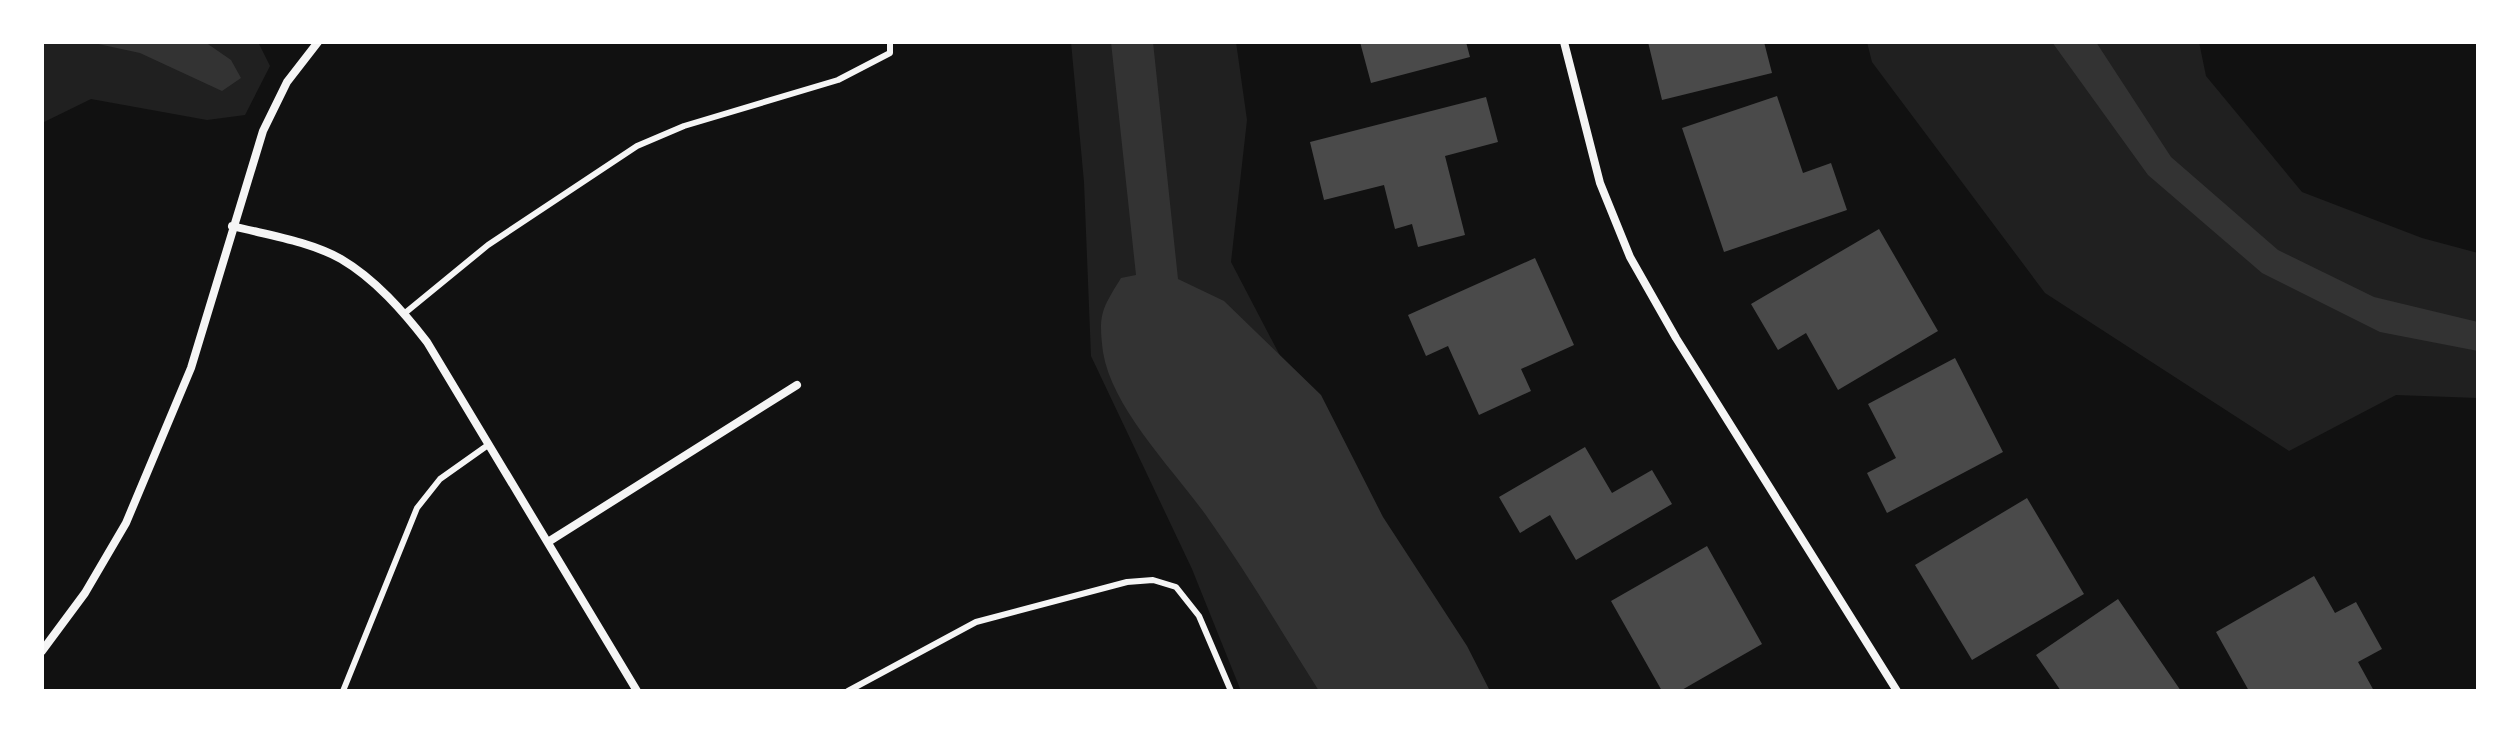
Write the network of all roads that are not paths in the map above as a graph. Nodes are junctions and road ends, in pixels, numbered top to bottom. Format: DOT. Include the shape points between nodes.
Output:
graph roads {
  1 [pos="318,42"];
  2 [pos="890,42"];
  3 [pos="1564,42"];
  4 [pos="232,226"];
  5 [pos="405,313"];
  6 [pos="797,385"];
  7 [pos="488,445"];
  8 [pos="548,542"];
  9 [pos="42,651"];
  10 [pos="343,691"];
  11 [pos="637,691"];
  12 [pos="848,691"];
  13 [pos="1231,691"];
  14 [pos="1897,691"];
  1 -- 4 [label="street" via="287,82 263,131"];
  2 -- 5 [label="lane" via="890,53 838,80 684,126 637,146 488,245"];
  3 -- 14 [label="street" via="1600,183 1630,257"];
  4 -- 5 [label="street" via="340,259"];
  4 -- 9 [label="street" via="191,368 126,523 85,593"];
  5 -- 7 [label="street"];
  6 -- 8 [label="street"];
  7 -- 8 [label="street"];
  7 -- 10 [label="lane" via="440,479 417,508"];
  8 -- 11 [label="street"];
  12 -- 13 [label="lane" via="976,622 1127,582 1153,580 1176,587 1199,616"];
}
